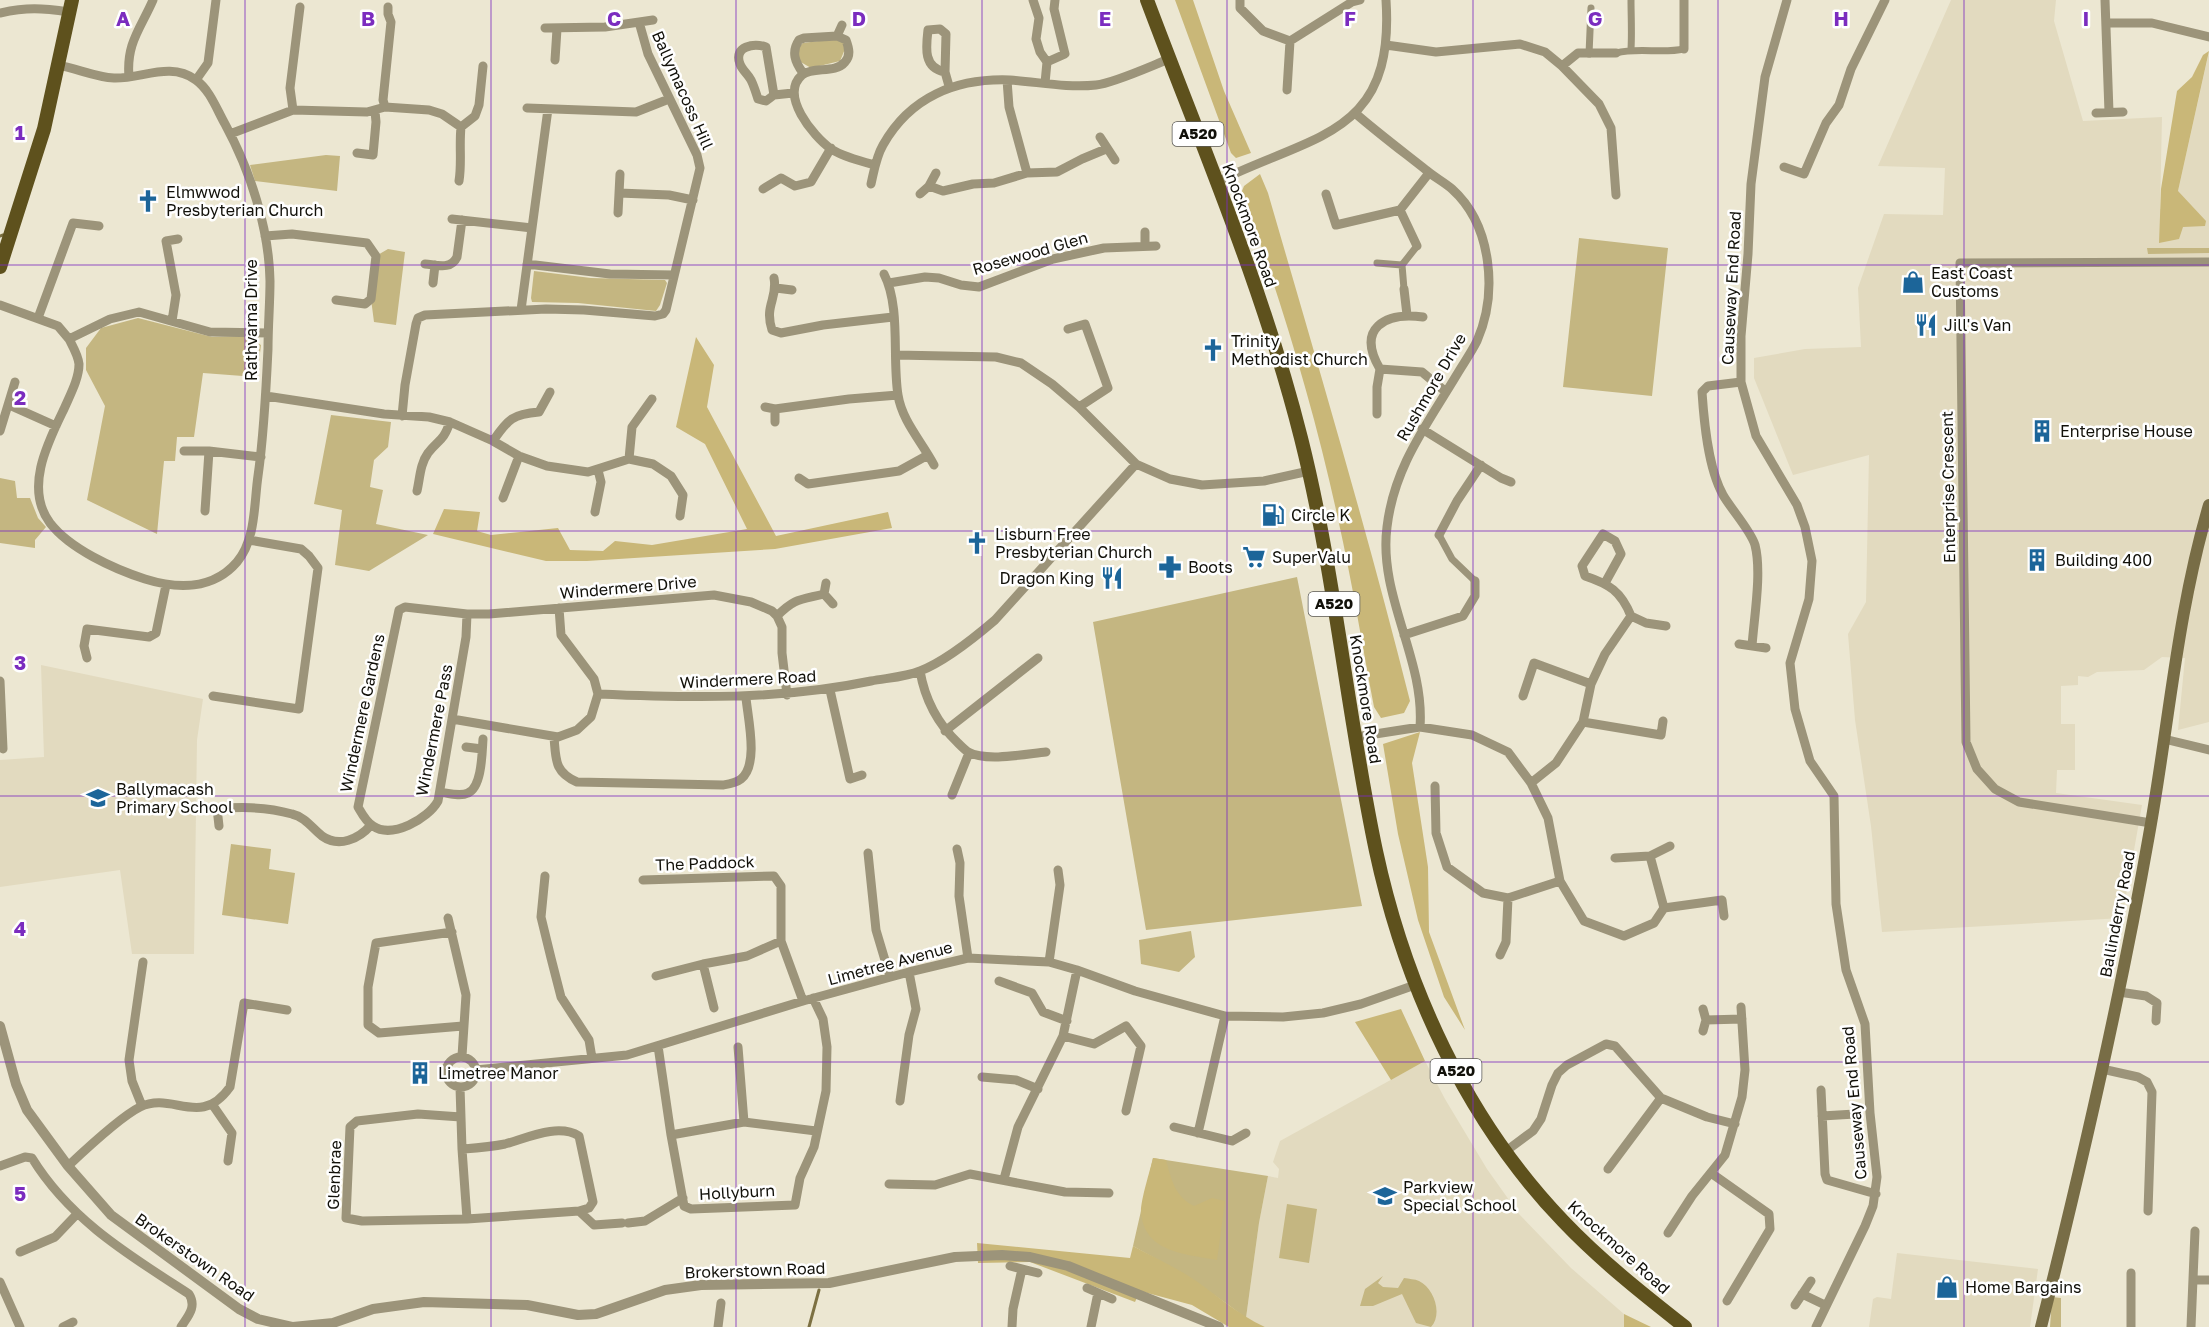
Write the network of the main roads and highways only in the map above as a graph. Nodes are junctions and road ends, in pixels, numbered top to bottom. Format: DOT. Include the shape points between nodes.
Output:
graph roads {
  1 [pos="1147,0"];
  2 [pos="70,6"];
  3 [pos="0,267"];
  4 [pos="2209,505"];
  5 [pos="1686,1327"];
  6 [pos="2041,1327"];
  1 -- 5 [label="main road, Knockmore Road / A520" via="1278,354 1309,471 1376,852 1415,984 1458,1075 1506,1152 1552,1209 1596,1254"];
  2 -- 3 [label="main road" via="44,129"];
  4 -- 6 [label="main road, Ballinderry Road" via="2182,613 2151,823 2119,992"];
}
